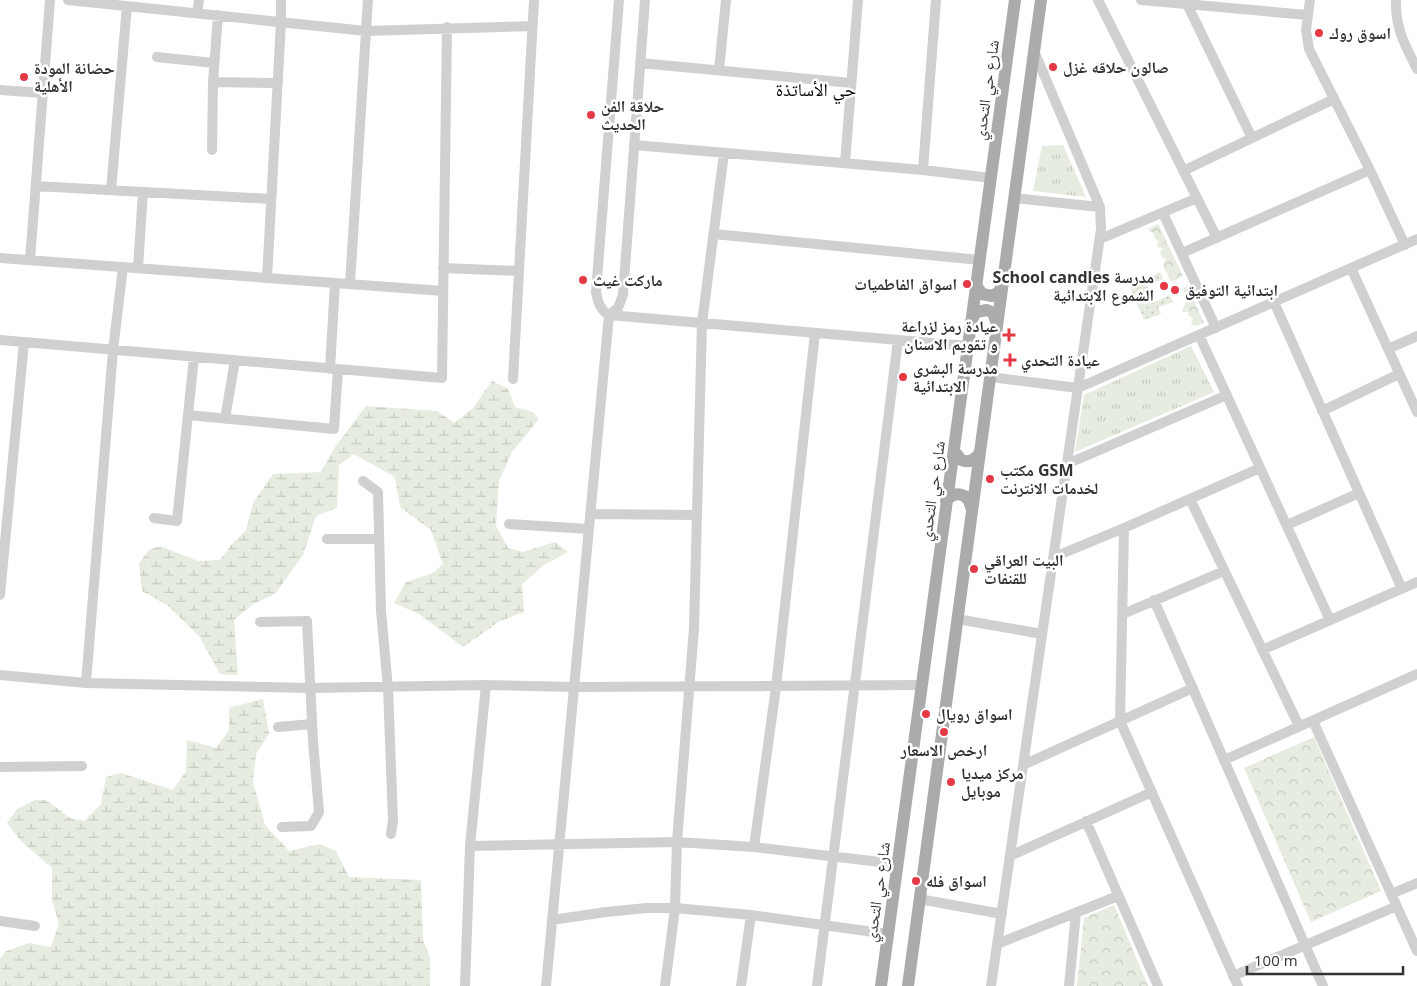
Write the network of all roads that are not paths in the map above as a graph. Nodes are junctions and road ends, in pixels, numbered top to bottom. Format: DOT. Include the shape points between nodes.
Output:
graph roads {
  1 [pos="50,0"];
  2 [pos="68,0"];
  3 [pos="199,0"];
  4 [pos="280,0"];
  5 [pos="368,0"];
  6 [pos="534,0"];
  7 [pos="619,0"];
  8 [pos="645,0"];
  9 [pos="726,0"];
  10 [pos="858,0"];
  11 [pos="936,0"];
  12 [pos="1011,0"];
  13 [pos="1041,0"];
  14 [pos="1098,0"];
  15 [pos="1141,0"];
  16 [pos="1310,0"];
  17 [pos="1396,0"];
  18 [pos="1187,4"];
  19 [pos="154,5"];
  20 [pos="127,6"];
  21 [pos="197,13"];
  22 [pos="218,15"];
  23 [pos="1307,15"];
  24 [pos="281,22"];
  25 [pos="532,26"];
  26 [pos="446,27"];
  27 [pos="366,31"];
  28 [pos="1034,51"];
  29 [pos="157,57"];
  30 [pos="214,62"];
  31 [pos="640,63"];
  32 [pos="1417,69"];
  33 [pos="720,70"];
  34 [pos="213,82"];
  35 [pos="278,83"];
  36 [pos="851,83"];
  37 [pos="0,90"];
  38 [pos="43,92"];
  39 [pos="1334,99"];
  40 [pos="1252,138"];
  41 [pos="634,145"];
  42 [pos="212,150"];
  43 [pos="724,153"];
  44 [pos="845,163"];
  45 [pos="923,170"];
  46 [pos="1370,170"];
  47 [pos="1183,171"];
  48 [pos="991,178"];
  49 [pos="36,186"];
  50 [pos="111,190"];
  51 [pos="143,192"];
  52 [pos="1014,198"];
  53 [pos="1197,198"];
  54 [pos="271,199"];
  55 [pos="1100,207"];
  56 [pos="1163,213"];
  57 [pos="714,234"];
  58 [pos="1217,238"];
  59 [pos="1417,239"];
  60 [pos="1100,240"];
  61 [pos="1405,245"];
  62 [pos="1182,254"];
  63 [pos="0,258"];
  64 [pos="30,260"];
  65 [pos="980,260"];
  66 [pos="123,267"];
  67 [pos="138,268"];
  68 [pos="443,268"];
  69 [pos="1351,268"];
  70 [pos="519,271"];
  71 [pos="267,278"];
  72 [pos="335,283"];
  73 [pos="350,284"];
  74 [pos="976,285"];
  75 [pos="1002,285"];
  76 [pos="443,290"];
  77 [pos="1274,302"];
  78 [pos="609,315"];
  79 [pos="971,322"];
  80 [pos="702,323"];
  81 [pos="997,324"];
  82 [pos="1216,328"];
  83 [pos="815,333"];
  84 [pos="1199,335"];
  85 [pos="1417,336"];
  86 [pos="0,340"];
  87 [pos="898,340"];
  88 [pos="24,342"];
  89 [pos="968,346"];
  90 [pos="1388,349"];
  91 [pos="113,350"];
  92 [pos="194,357"];
  93 [pos="235,360"];
  94 [pos="334,369"];
  95 [pos="1399,374"];
  96 [pos="990,377"];
  97 [pos="514,379"];
  98 [pos="1078,388"];
  99 [pos="1227,395"];
  100 [pos="1322,411"];
  101 [pos="1417,412"];
  102 [pos="188,415"];
  103 [pos="226,419"];
  104 [pos="954,451"];
  105 [pos="980,452"];
  106 [pos="1067,464"];
  107 [pos="1260,468"];
  108 [pos="363,481"];
  109 [pos="1359,493"];
  110 [pos="1190,499"];
  111 [pos="946,501"];
  112 [pos="971,507"];
  113 [pos="590,514"];
  114 [pos="697,516"];
  115 [pos="154,518"];
  116 [pos="509,524"];
  117 [pos="1286,525"];
  118 [pos="1124,528"];
  119 [pos="589,529"];
  120 [pos="328,539"];
  121 [pos="379,539"];
  122 [pos="1054,558"];
  123 [pos="1224,571"];
  124 [pos="1417,582"];
  125 [pos="1402,589"];
  126 [pos="0,595"];
  127 [pos="1154,600"];
  128 [pos="1123,614"];
  129 [pos="957,619"];
  130 [pos="1330,620"];
  131 [pos="260,622"];
  132 [pos="1042,634"];
  133 [pos="1262,650"];
  134 [pos="1417,674"];
  135 [pos="0,675"];
  136 [pos="86,683"];
  137 [pos="486,685"];
  138 [pos="922,685"];
  139 [pos="854,686"];
  140 [pos="574,687"];
  141 [pos="689,687"];
  142 [pos="776,687"];
  143 [pos="310,688"];
  144 [pos="388,688"];
  145 [pos="1193,688"];
  146 [pos="1120,721"];
  147 [pos="1313,721"];
  148 [pos="312,724"];
  149 [pos="1299,726"];
  150 [pos="278,727"];
  151 [pos="1224,760"];
  152 [pos="1023,765"];
  153 [pos="82,766"];
  154 [pos="0,767"];
  155 [pos="1152,792"];
  156 [pos="1086,822"];
  157 [pos="282,827"];
  158 [pos="391,834"];
  159 [pos="677,842"];
  160 [pos="560,844"];
  161 [pos="470,846"];
  162 [pos="754,848"];
  163 [pos="1010,856"];
  164 [pos="833,857"];
  165 [pos="897,864"];
  166 [pos="1417,883"];
  167 [pos="1391,894"];
  168 [pos="1118,896"];
  169 [pos="919,900"];
  170 [pos="1397,906"];
  171 [pos="675,908"];
  172 [pos="1076,913"];
  173 [pos="1002,914"];
  174 [pos="751,915"];
  175 [pos="552,920"];
  176 [pos="0,921"];
  177 [pos="35,926"];
  178 [pos="824,926"];
  179 [pos="888,934"];
  180 [pos="997,944"];
  181 [pos="1306,945"];
  182 [pos="1417,951"];
  183 [pos="1235,981"];
  184 [pos="465,986"];
  185 [pos="546,986"];
  186 [pos="665,986"];
  187 [pos="741,986"];
  188 [pos="817,986"];
  189 [pos="881,986"];
  190 [pos="908,986"];
  191 [pos="991,986"];
  192 [pos="1069,986"];
  193 [pos="1158,986"];
  194 [pos="1324,986"];
  1 -- 38 [label="street"];
  2 -- 20 [label="street"];
  3 -- 21 [label="street"];
  4 -- 24 [label="street"];
  5 -- 27 [label="street"];
  6 -- 25 [label="street"];
  7 -- 78 [label="street" via="596,292 601,308"];
  8 -- 31 [label="street"];
  9 -- 33 [label="street"];
  10 -- 36 [label="street"];
  11 -- 45 [label="street"];
  12 -- 48 [label="main road, شارع حي التحدي"];
  13 -- 28 [label="main road"];
  14 -- 47 [label="street"];
  15 -- 18 [label="street"];
  16 -- 23 [label="street"];
  17 -- 32 [label="street" via="1400,34"];
  18 -- 23 [label="street"];
  18 -- 40 [label="street"];
  19 -- 20 [label="street"];
  19 -- 21 [label="street"];
  20 -- 50 [label="street"];
  21 -- 22 [label="street"];
  22 -- 24 [label="street"];
  22 -- 30 [label="street"];
  23 -- 39 [label="street" via="1307,43"];
  24 -- 27 [label="street"];
  24 -- 35 [label="street"];
  25 -- 26 [label="street"];
  25 -- 70 [label="street"];
  26 -- 27 [label="street"];
  26 -- 68 [label="street"];
  27 -- 73 [label="street"];
  28 -- 52 [label="main road"];
  28 -- 55 [label="street"];
  29 -- 30 [label="street"];
  30 -- 34 [label="street"];
  31 -- 33 [label="street"];
  31 -- 41 [label="street"];
  33 -- 36 [label="street"];
  34 -- 35 [label="street"];
  34 -- 42 [label="street"];
  35 -- 54 [label="street"];
  36 -- 44 [label="street"];
  37 -- 38 [label="street"];
  38 -- 49 [label="street"];
  39 -- 40 [label="street"];
  39 -- 46 [label="street"];
  40 -- 47 [label="street"];
  41 -- 43 [label="street"];
  41 -- 78 [label="street" via="623,295 618,308"];
  43 -- 44 [label="street"];
  43 -- 57 [label="street"];
  44 -- 45 [label="street"];
  45 -- 48 [label="street"];
  46 -- 58 [label="street"];
  46 -- 61 [label="street"];
  47 -- 53 [label="street"];
  48 -- 65 [label="main road, شارع حي التحدي"];
  49 -- 50 [label="street"];
  49 -- 64 [label="street"];
  50 -- 51 [label="street"];
  51 -- 54 [label="street"];
  51 -- 67 [label="street"];
  52 -- 55 [label="street"];
  52 -- 75 [label="main road"];
  53 -- 56 [label="street"];
  53 -- 58 [label="street"];
  54 -- 71 [label="street"];
  55 -- 60 [label="street"];
  56 -- 60 [label="street"];
  56 -- 62 [label="street"];
  57 -- 65 [label="street"];
  57 -- 80 [label="street"];
  58 -- 62 [label="street"];
  59 -- 61 [label="street"];
  60 -- 98 [label="street"];
  61 -- 69 [label="street"];
  62 -- 82 [label="street"];
  63 -- 64 [label="street"];
  64 -- 66 [label="street"];
  65 -- 74 [label="main road, شارع حي التحدي"];
  66 -- 67 [label="street"];
  66 -- 91 [label="street"];
  67 -- 71 [label="street"];
  68 -- 70 [label="street"];
  68 -- 76 [label="street"];
  69 -- 77 [label="street"];
  69 -- 90 [label="street"];
  70 -- 97 [label="street"];
  71 -- 72 [label="street"];
  72 -- 73 [label="street"];
  72 -- 94 [label="street"];
  73 -- 76 [label="street"];
  74 -- 75 [label="main road" via="982,294 989,296 996,294"];
  74 -- 79 [label="main road, شارع حي التحدي"];
  75 -- 81 [label="main road"];
  76 -- 94 [label="street" via="442,378"];
  77 -- 82 [label="street"];
  77 -- 100 [label="street"];
  78 -- 80 [label="street"];
  78 -- 113 [label="street"];
  79 -- 81 [label="main road" via="976,312 987,310 993,313"];
  79 -- 89 [label="main road, شارع حي التحدي"];
  80 -- 83 [label="street"];
  80 -- 114 [label="street"];
  81 -- 96 [label="main road"];
  82 -- 84 [label="street"];
  83 -- 87 [label="street"];
  83 -- 142 [label="street"];
  84 -- 98 [label="street"];
  84 -- 99 [label="street"];
  85 -- 90 [label="street"];
  86 -- 88 [label="street"];
  87 -- 89 [label="street"];
  87 -- 139 [label="street"];
  88 -- 91 [label="street"];
  88 -- 126 [label="street"];
  89 -- 104 [label="main road, شارع حي التحدي"];
  90 -- 95 [label="street"];
  91 -- 92 [label="street"];
  91 -- 136 [label="street"];
  92 -- 93 [label="street"];
  92 -- 102 [label="street"];
  93 -- 94 [label="street"];
  93 -- 103 [label="street"];
  94 -- 103 [label="street" via="334,429"];
  95 -- 100 [label="street"];
  95 -- 101 [label="street"];
  96 -- 98 [label="street"];
  96 -- 105 [label="main road"];
  98 -- 106 [label="street"];
  99 -- 106 [label="street"];
  99 -- 107 [label="street"];
  100 -- 109 [label="street"];
  102 -- 103 [label="street"];
  102 -- 115 [label="street" via="177,521"];
  104 -- 105 [label="main road" via="961,460 969,462"];
  104 -- 111 [label="main road, شارع حي التحدي"];
  105 -- 112 [label="main road"];
  106 -- 122 [label="street"];
  107 -- 110 [label="street"];
  107 -- 117 [label="street"];
  108 -- 121 [label="street" via="378,492"];
  109 -- 117 [label="street"];
  109 -- 125 [label="street"];
  110 -- 118 [label="street"];
  110 -- 123 [label="street"];
  111 -- 112 [label="main road" via="954,494 961,494"];
  111 -- 138 [label="main road, شارع حي التحدي"];
  112 -- 129 [label="main road"];
  113 -- 114 [label="street"];
  113 -- 119 [label="street"];
  114 -- 141 [label="street"];
  116 -- 119 [label="street"];
  117 -- 130 [label="street"];
  118 -- 122 [label="street"];
  118 -- 128 [label="street"];
  119 -- 140 [label="street"];
  120 -- 121 [label="street"];
  121 -- 144 [label="street"];
  122 -- 132 [label="street"];
  123 -- 127 [label="street"];
  123 -- 133 [label="street"];
  124 -- 125 [label="street"];
  125 -- 130 [label="street"];
  127 -- 128 [label="street"];
  127 -- 145 [label="street"];
  128 -- 146 [label="street"];
  129 -- 132 [label="street"];
  129 -- 169 [label="main road"];
  130 -- 133 [label="street"];
  131 -- 143 [label="street" via="307,621"];
  132 -- 152 [label="street"];
  133 -- 149 [label="street"];
  134 -- 147 [label="street"];
  135 -- 136 [label="street"];
  136 -- 143 [label="street"];
  137 -- 140 [label="street"];
  137 -- 144 [label="street"];
  137 -- 161 [label="street"];
  138 -- 139 [label="street"];
  138 -- 165 [label="main road, شارع حي التحدي"];
  139 -- 142 [label="street"];
  139 -- 164 [label="street"];
  140 -- 141 [label="street"];
  140 -- 160 [label="street"];
  141 -- 142 [label="street"];
  141 -- 159 [label="street"];
  142 -- 162 [label="street"];
  143 -- 144 [label="street"];
  143 -- 148 [label="street"];
  144 -- 158 [label="street"];
  145 -- 146 [label="street"];
  145 -- 151 [label="street"];
  146 -- 152 [label="street"];
  146 -- 155 [label="street"];
  147 -- 149 [label="street"];
  147 -- 167 [label="street"];
  148 -- 150 [label="street"];
  148 -- 157 [label="street" via="319,812 312,826"];
  149 -- 151 [label="street"];
  151 -- 181 [label="street"];
  152 -- 163 [label="street"];
  153 -- 154 [label="street"];
  155 -- 156 [label="street"];
  155 -- 183 [label="street"];
  156 -- 163 [label="street"];
  156 -- 168 [label="street"];
  159 -- 160 [label="street"];
  159 -- 162 [label="street"];
  159 -- 171 [label="street"];
  160 -- 161 [label="street"];
  160 -- 175 [label="street"];
  161 -- 184 [label="street"];
  162 -- 164 [label="street"];
  163 -- 173 [label="street"];
  164 -- 165 [label="street"];
  164 -- 178 [label="street"];
  165 -- 179 [label="main road, شارع حي التحدي"];
  166 -- 167 [label="street"];
  167 -- 170 [label="street"];
  168 -- 172 [label="street"];
  168 -- 193 [label="street"];
  169 -- 173 [label="street"];
  169 -- 190 [label="main road"];
  170 -- 181 [label="street"];
  170 -- 182 [label="street"];
  171 -- 174 [label="street"];
  171 -- 175 [label="street" via="622,910"];
  171 -- 186 [label="street"];
  172 -- 180 [label="street"];
  172 -- 192 [label="street"];
  173 -- 180 [label="street"];
  174 -- 178 [label="street"];
  174 -- 187 [label="street"];
  175 -- 185 [label="street"];
  176 -- 177 [label="street"];
  178 -- 179 [label="street"];
  178 -- 188 [label="street"];
  179 -- 189 [label="main road, شارع حي التحدي"];
  180 -- 191 [label="street"];
  181 -- 183 [label="street"];
  181 -- 194 [label="street"];
}
